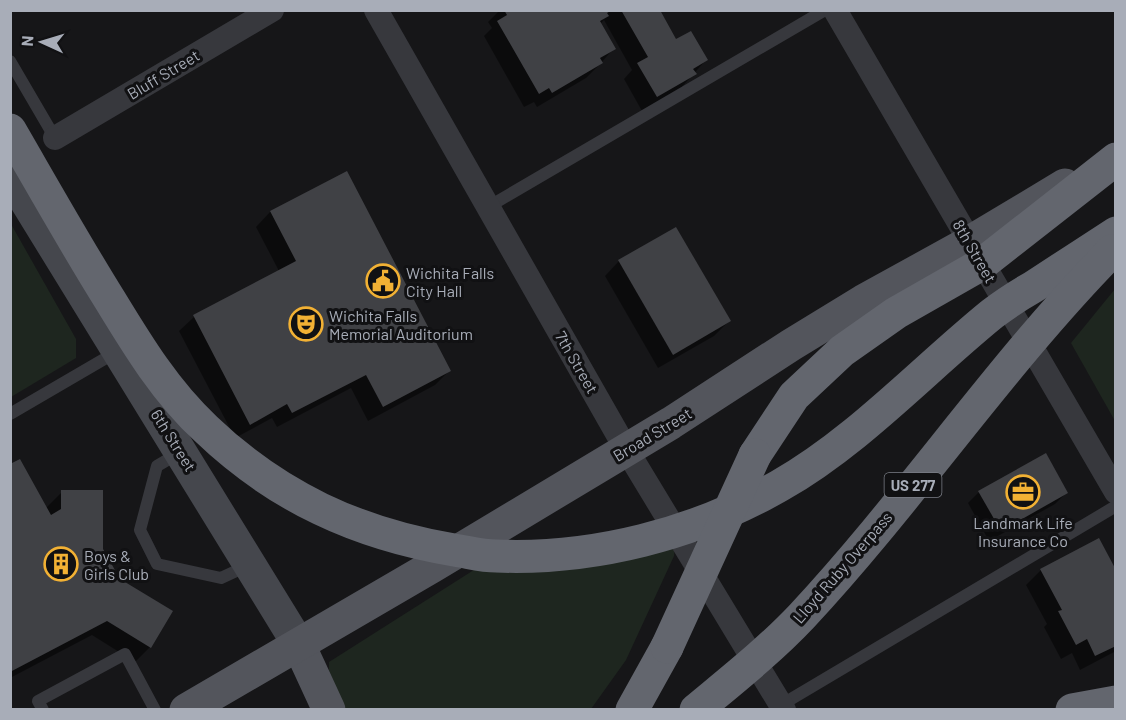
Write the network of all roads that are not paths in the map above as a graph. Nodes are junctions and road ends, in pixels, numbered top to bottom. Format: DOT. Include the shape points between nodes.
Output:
graph roads {
  1 [pos="272,10"];
  2 [pos="376,10"];
  3 [pos="825,10"];
  4 [pos="835,10"];
  5 [pos="10,61"];
  6 [pos="10,130"];
  7 [pos="55,138"];
  8 [pos="1116,157"];
  9 [pos="10,175"];
  10 [pos="488,207"];
  11 [pos="1116,233"];
  12 [pos="1116,247"];
  13 [pos="976,253"];
  14 [pos="119,351"];
  15 [pos="10,414"];
  16 [pos="627,449"];
  17 [pos="181,452"];
  18 [pos="1116,492"];
  19 [pos="1116,506"];
  20 [pos="250,564"];
  21 [pos="299,645"];
  22 [pos="1116,702"];
  23 [pos="783,707"];
  24 [pos="43,710"];
  25 [pos="154,710"];
  26 [pos="186,710"];
  27 [pos="329,710"];
  28 [pos="632,710"];
  29 [pos="696,710"];
  30 [pos="1072,710"];
  1 -- 7 [label="street, Bluff Street"];
  2 -- 10 [label="street, 7th Street"];
  3 -- 10 [label="lane"];
  4 -- 13 [label="street, 8th Street"];
  5 -- 7 [label="lane"];
  6 -- 11 [label="highway, bridge" via="153,370 204,428 258,474 301,500 363,527 429,546 493,556 595,550 697,524 753,500 834,450 996,311"];
  8 -- 13 [label="highway"];
  9 -- 14 [label="main road, 6th Street"];
  10 -- 16 [label="street, 7th Street"];
  12 -- 29 [label="highway, Lloyd Ruby Overpass / US 277, bridge" via="1023,349 853,559 800,618"];
  13 -- 16 [label="main road, Broad Street" via="863,301"];
  13 -- 18 [label="street, 8th Street"];
  13 -- 28 [label="highway, bridge" via="842,351 794,396 755,455 667,647"];
  14 -- 15 [label="lane"];
  14 -- 17 [label="main road, 6th Street"];
  16 -- 21 [label="main road, Broad Street"];
  16 -- 23 [label="street, 7th Street"];
  17 -- 20 [label="main road, 6th Street"];
  17 -- 20 [label="lane" via="157,466 140,530 157,564 221,578"];
  19 -- 23 [label="lane"];
  20 -- 21 [label="main road, 6th Street"];
  21 -- 26 [label="main road, Broad Street"];
  21 -- 27 [label="main road, 6th Street"];
  22 -- 30 [label="highway"];
  24 -- 25 [label="lane" via="38,701 125,654"];
}
